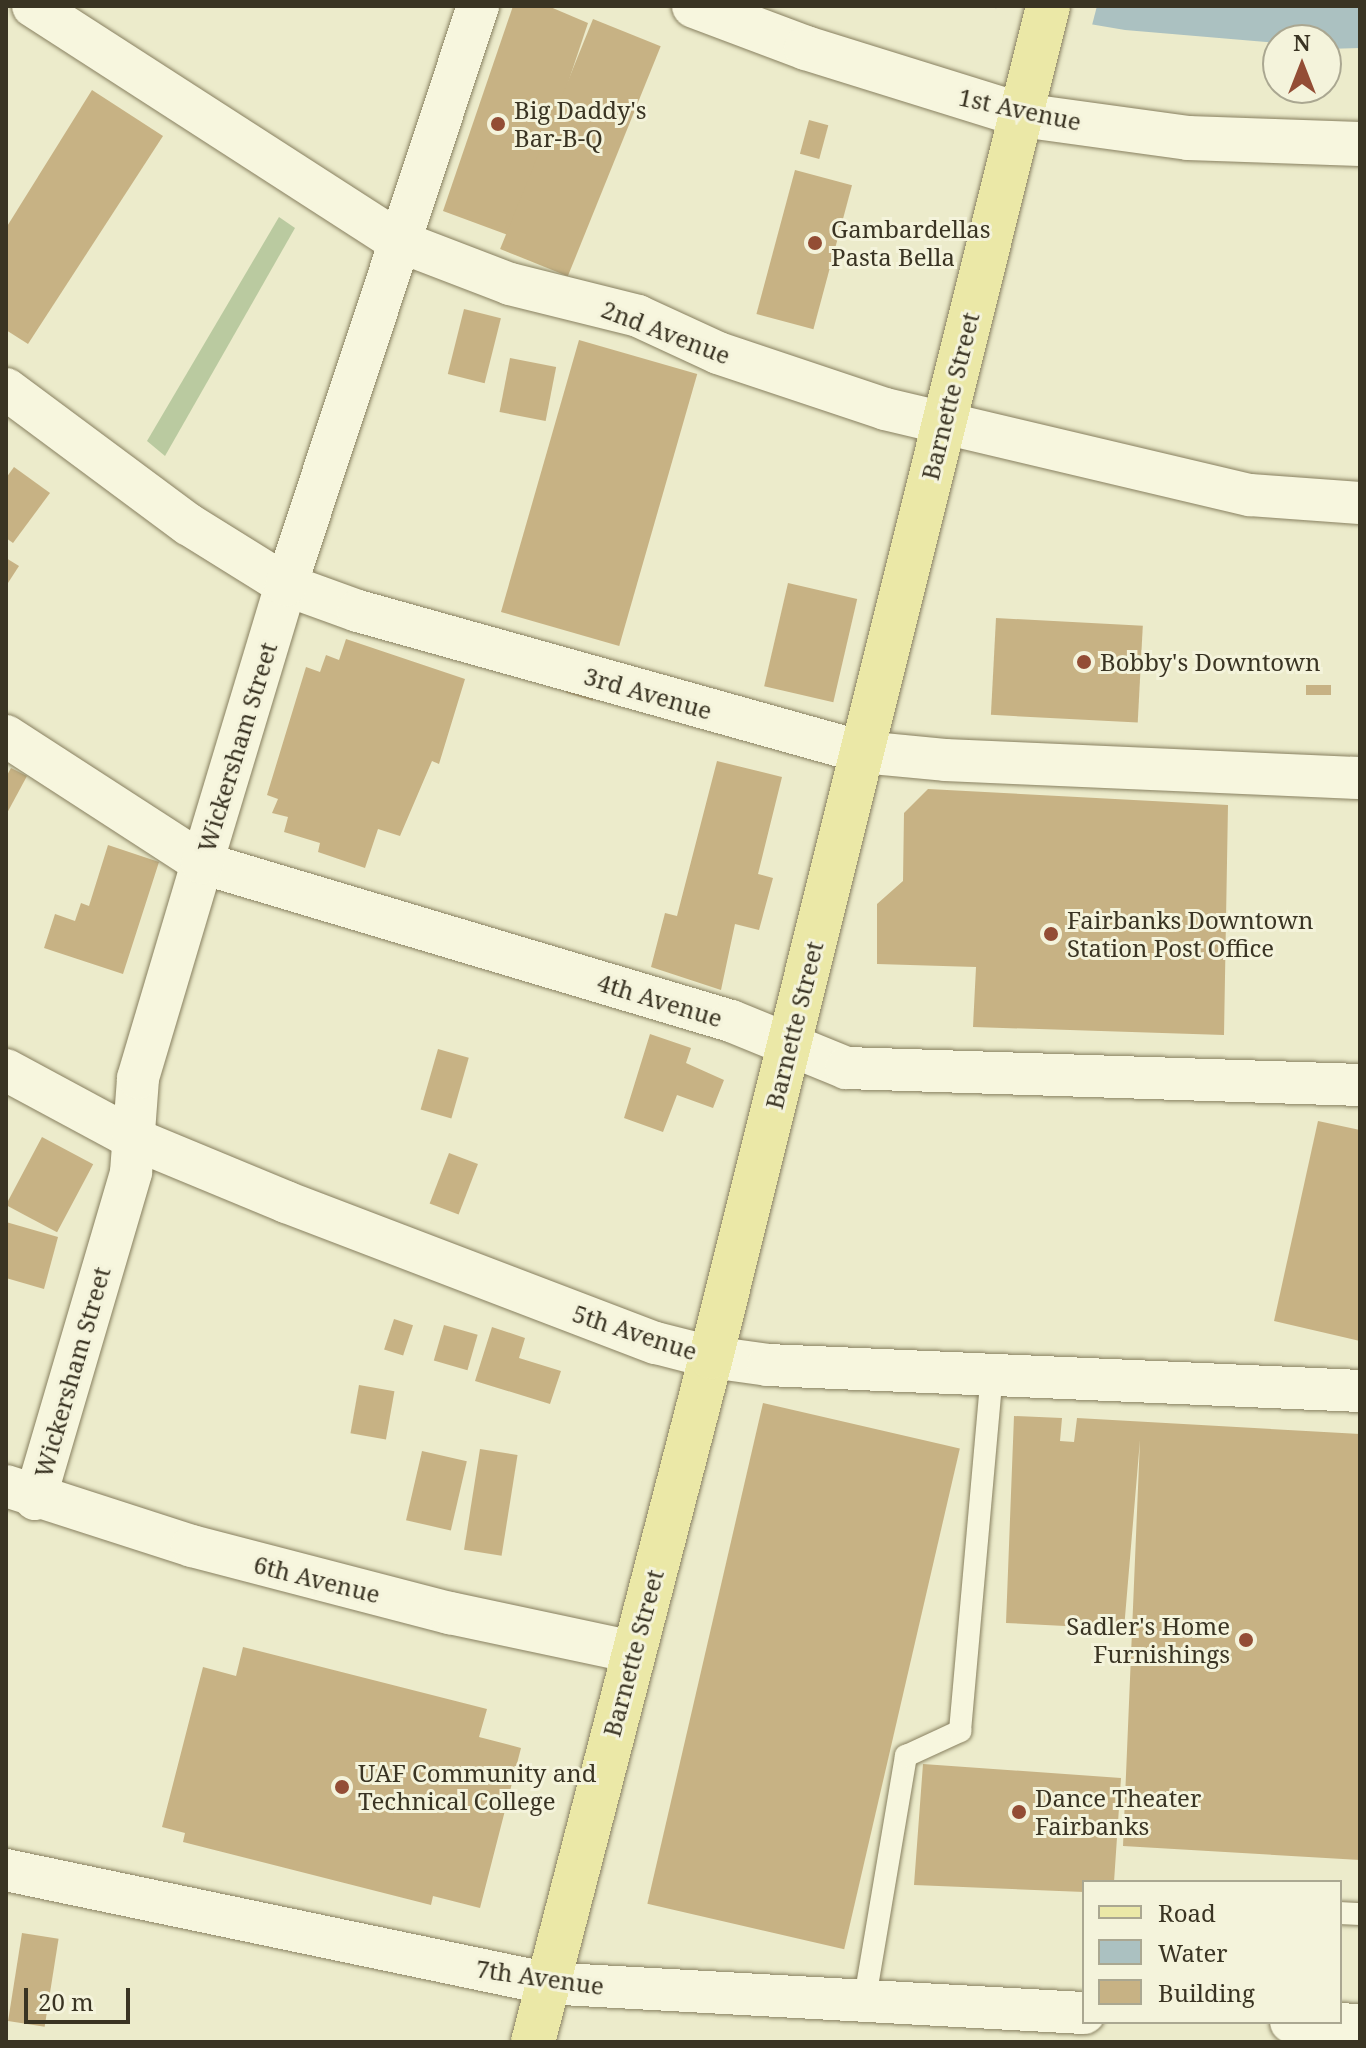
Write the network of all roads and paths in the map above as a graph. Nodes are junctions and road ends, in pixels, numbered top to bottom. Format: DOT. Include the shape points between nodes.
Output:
graph roads {
  1 [pos="33,6"];
  2 [pos="478,6"];
  3 [pos="694,6"];
  4 [pos="1043,25"];
  5 [pos="1021,115"];
  6 [pos="1360,144"];
  7 [pos="398,241"];
  8 [pos="6,389"];
  9 [pos="943,422"];
  10 [pos="1360,503"];
  11 [pos="286,585"];
  12 [pos="6,736"];
  13 [pos="862,752"];
  14 [pos="1360,778"];
  15 [pos="202,863"];
  16 [pos="788,1047"];
  17 [pos="6,1070"];
  18 [pos="1360,1085"];
  19 [pos="134,1139"];
  20 [pos="711,1357"];
  21 [pos="992,1375"];
  22 [pos="1360,1391"];
  23 [pos="21,1492"];
  24 [pos="633,1652"];
  25 [pos="6,1870"];
  26 [pos="545,1983"];
  27 [pos="864,2004"];
  28 [pos="1082,2013"];
  29 [pos="1337,2024"];
  30 [pos="1360,2025"];
  31 [pos="533,2042"];
  1 -- 7 [label="street, 2nd Avenue"];
  2 -- 7 [label="street, Wickersham Street"];
  3 -- 5 [label="main road, 1st Avenue" via="806,48"];
  4 -- 5 [label="main road, Barnette Street"];
  5 -- 6 [label="main road, 1st Avenue" via="1188,138"];
  5 -- 9 [label="main road, Barnette Street"];
  7 -- 9 [label="street, 2nd Avenue" via="510,284 638,316 718,353 885,409"];
  7 -- 11 [label="street, Wickersham Street"];
  8 -- 11 [label="street, 3rd Avenue" via="188,524"];
  9 -- 10 [label="street, 2nd Avenue" via="1250,495"];
  9 -- 13 [label="main road, Barnette Street"];
  11 -- 13 [label="street, 3rd Avenue" via="358,611"];
  11 -- 15 [label="street, Wickersham Street"];
  12 -- 15 [label="street, 4th Avenue"];
  13 -- 14 [label="street, 3rd Avenue"];
  13 -- 16 [label="main road, Barnette Street"];
  15 -- 16 [label="street, 4th Avenue" via="731,1021"];
  15 -- 19 [label="street, Wickersham Street" via="138,1078"];
  16 -- 18 [label="street, 4th Avenue" via="846,1068"];
  16 -- 20 [label="main road, Barnette Street"];
  17 -- 19 [label="street, 5th Avenue"];
  19 -- 20 [label="street, 5th Avenue" via="395,1245 656,1343"];
  19 -- 23 [label="street, Wickersham Street" via="131,1172"];
  20 -- 21 [label="street, 5th Avenue" via="768,1365"];
  20 -- 24 [label="main road, Barnette Street"];
  21 -- 22 [label="street, 5th Avenue"];
  21 -- 27 [label="lane" via="960,1731 906,1756"];
  23 -- 24 [label="street, 6th Avenue" via="192,1546 450,1613"];
  24 -- 26 [label="main road, Barnette Street"];
  25 -- 26 [label="street, 7th Avenue"];
  26 -- 27 [label="street, 7th Avenue"];
  26 -- 31 [label="main road, Barnette Street"];
  27 -- 28 [label="street, 7th Avenue"];
  29 -- 30 [label="street"];
}
